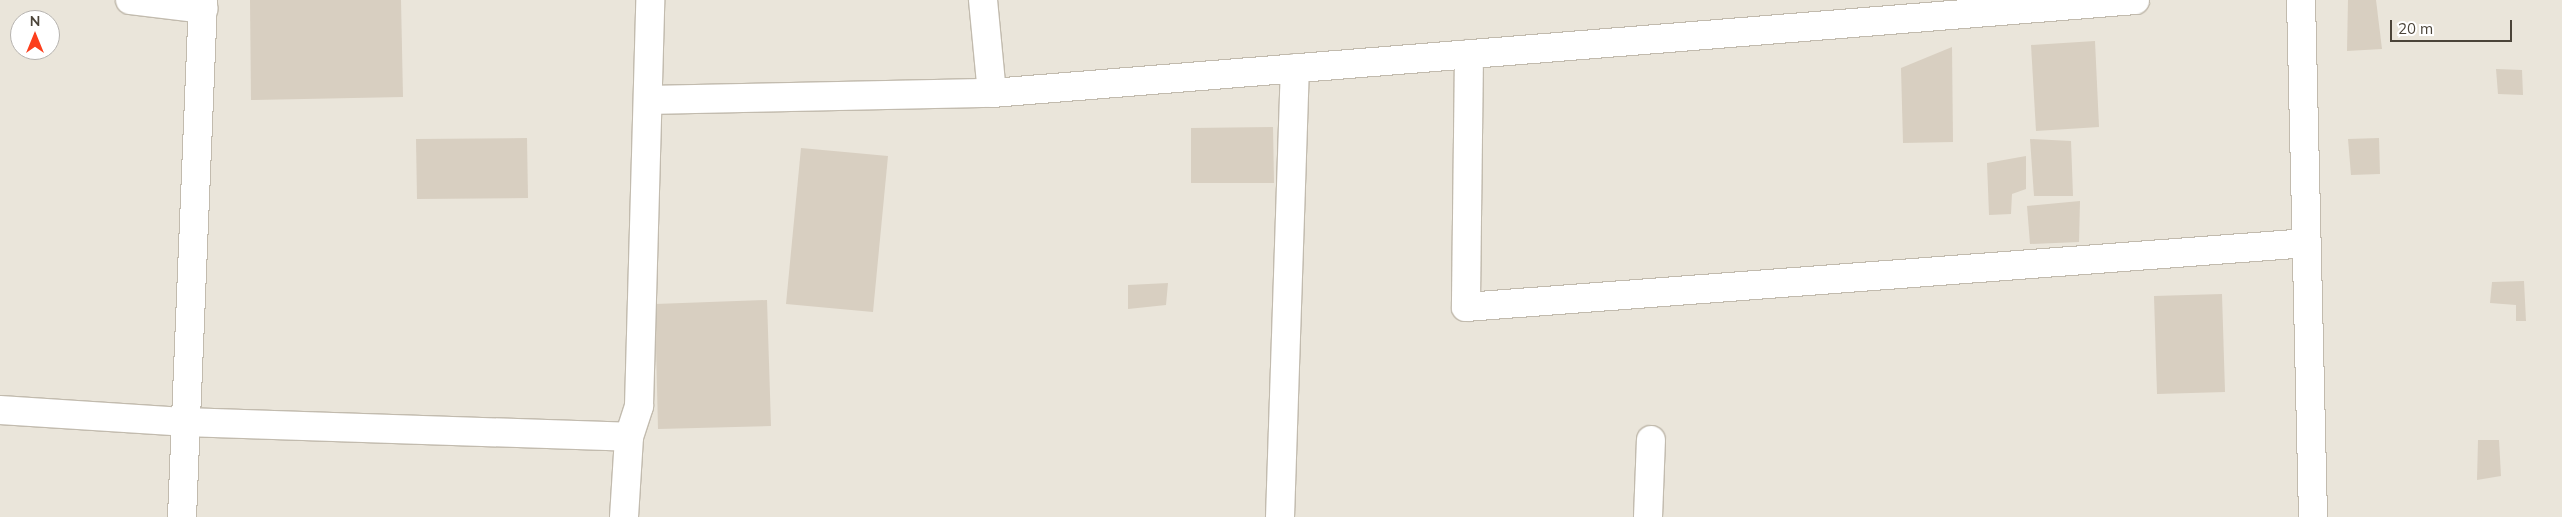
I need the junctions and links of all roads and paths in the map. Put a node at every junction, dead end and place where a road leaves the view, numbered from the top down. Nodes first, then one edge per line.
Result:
1 (130, 0) edge
2 (650, 0) edge
3 (983, 0) edge
4 (2135, 0) edge
5 (2301, 0) edge
6 (203, 4) edge
7 (1469, 54) junction
8 (1295, 68) junction
9 (992, 93) junction
10 (649, 100) junction
11 (2307, 243) junction
12 (0, 410) edge
13 (184, 422) junction
14 (628, 437) junction
15 (1651, 440) dead end
16 (182, 517) edge
17 (624, 517) edge
18 (1280, 517) edge
19 (1648, 517) edge
20 (2313, 517) edge

1 - 6 street
2 - 10 street
3 - 9 street
4 - 7 street
5 - 11 street
6 - 13 street
7 - 8 street
7 - 11 street
8 - 9 street
8 - 18 street
9 - 10 street
10 - 14 street
11 - 20 street
12 - 13 street
13 - 14 street
13 - 16 street
14 - 17 street
15 - 19 street

